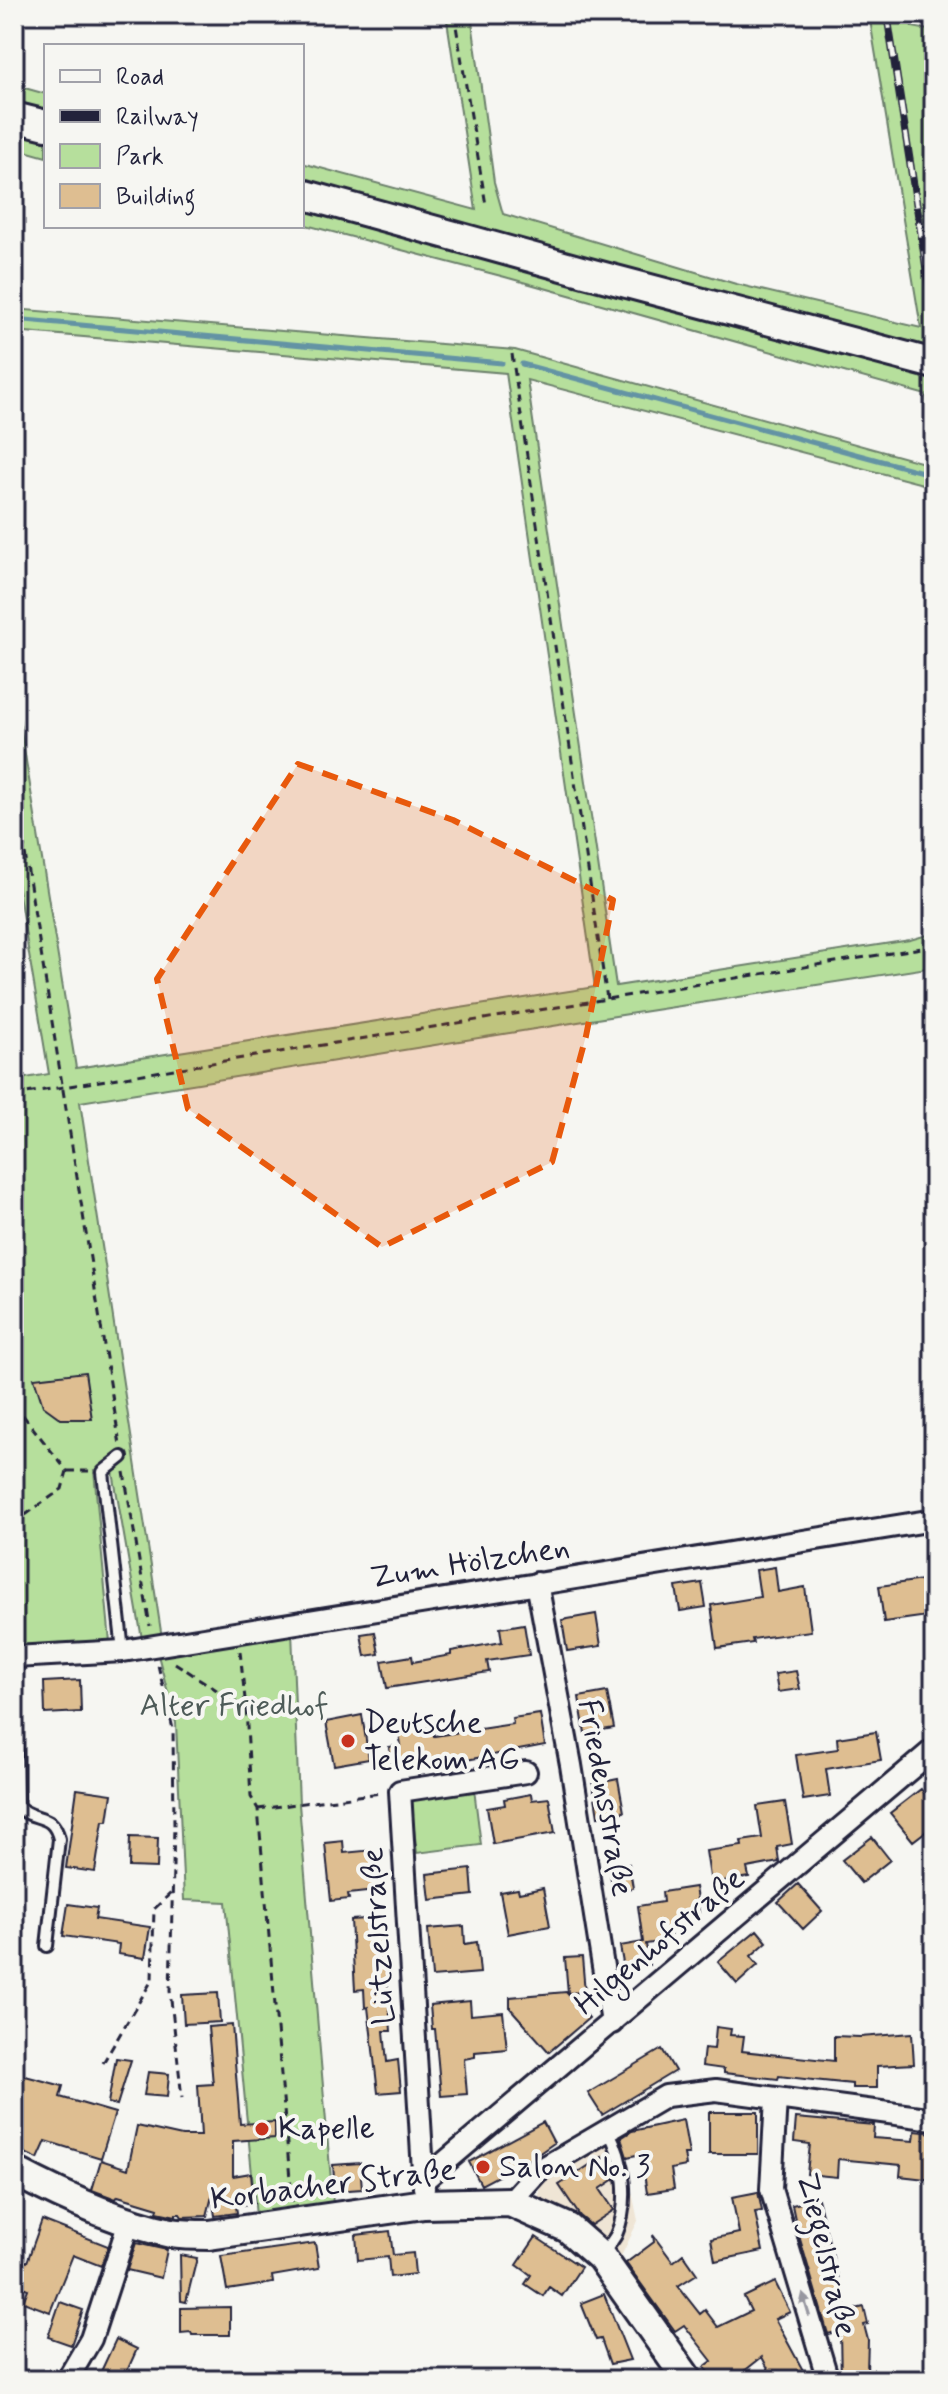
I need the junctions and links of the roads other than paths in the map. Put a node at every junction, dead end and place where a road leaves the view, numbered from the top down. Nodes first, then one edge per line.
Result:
1 (14, 117) edge
2 (44, 124) edge
3 (304, 195) edge
4 (934, 364) edge
5 (122, 1457) road end
6 (934, 1520) edge
7 (537, 1583) junction
8 (123, 1651) junction
9 (15, 1657) edge
10 (934, 1749) edge
11 (526, 1772) dead end
12 (47, 1946) dead end
13 (612, 2023) junction
14 (776, 2098) junction
15 (934, 2119) edge
16 (608, 2130) junction
17 (14, 2171) edge
18 (424, 2192) junction
19 (510, 2202) junction
20 (129, 2222) junction
21 (601, 2257) junction
22 (67, 2380) edge
23 (688, 2380) edge
24 (825, 2380) edge

1 - 2 street
3 - 4 street
5 - 8 lane
6 - 7 street, Zum Hölzchen
7 - 8 street, Zum Hölzchen
7 - 13 street, Friedensstraße
8 - 9 street, Zum Hölzchen
9 - 12 lane, Zum Hölzchen
10 - 13 street, Hilgenhofstraße
11 - 18 street, Lützelstraße
13 - 18 street, Hilgenhofstraße
14 - 15 street
14 - 16 street
24 -> 14 street, Ziegelstraße
16 - 19 street
16 - 21 lane
17 - 20 street, Korbacher Straße
18 - 19 street, Korbacher Straße
18 - 20 street, Korbacher Straße
19 - 21 street, Korbacher Straße
20 - 22 street
21 - 23 street, Korbacher Straße

